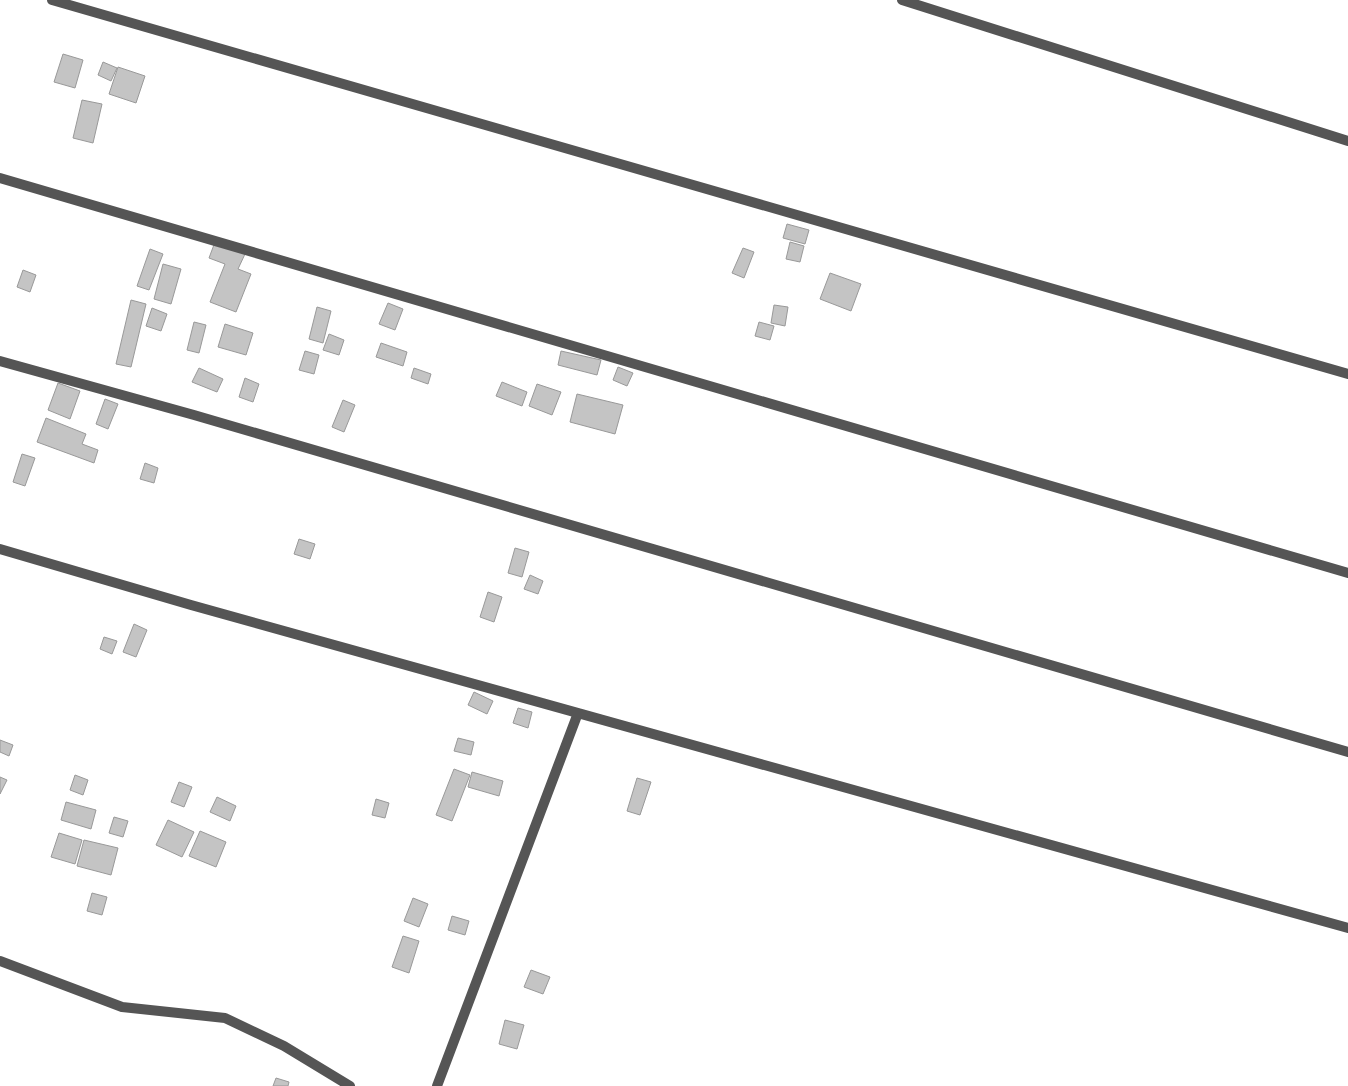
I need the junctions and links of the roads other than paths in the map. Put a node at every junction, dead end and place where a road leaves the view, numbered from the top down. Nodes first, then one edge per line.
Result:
1 (52, 0) edge
2 (902, 0) edge
3 (1348, 141) edge
4 (0, 178) edge
5 (0, 361) edge
6 (1348, 374) edge
7 (0, 549) edge
8 (1348, 572) edge
9 (578, 713) junction
10 (1348, 752) edge
11 (1348, 928) edge
12 (0, 962) edge
13 (350, 1086) edge
14 (437, 1086) edge

1 - 6 street
2 - 3 street
4 - 8 street
5 - 10 street
7 - 9 street
9 - 11 street
9 - 14 street
12 - 13 street

